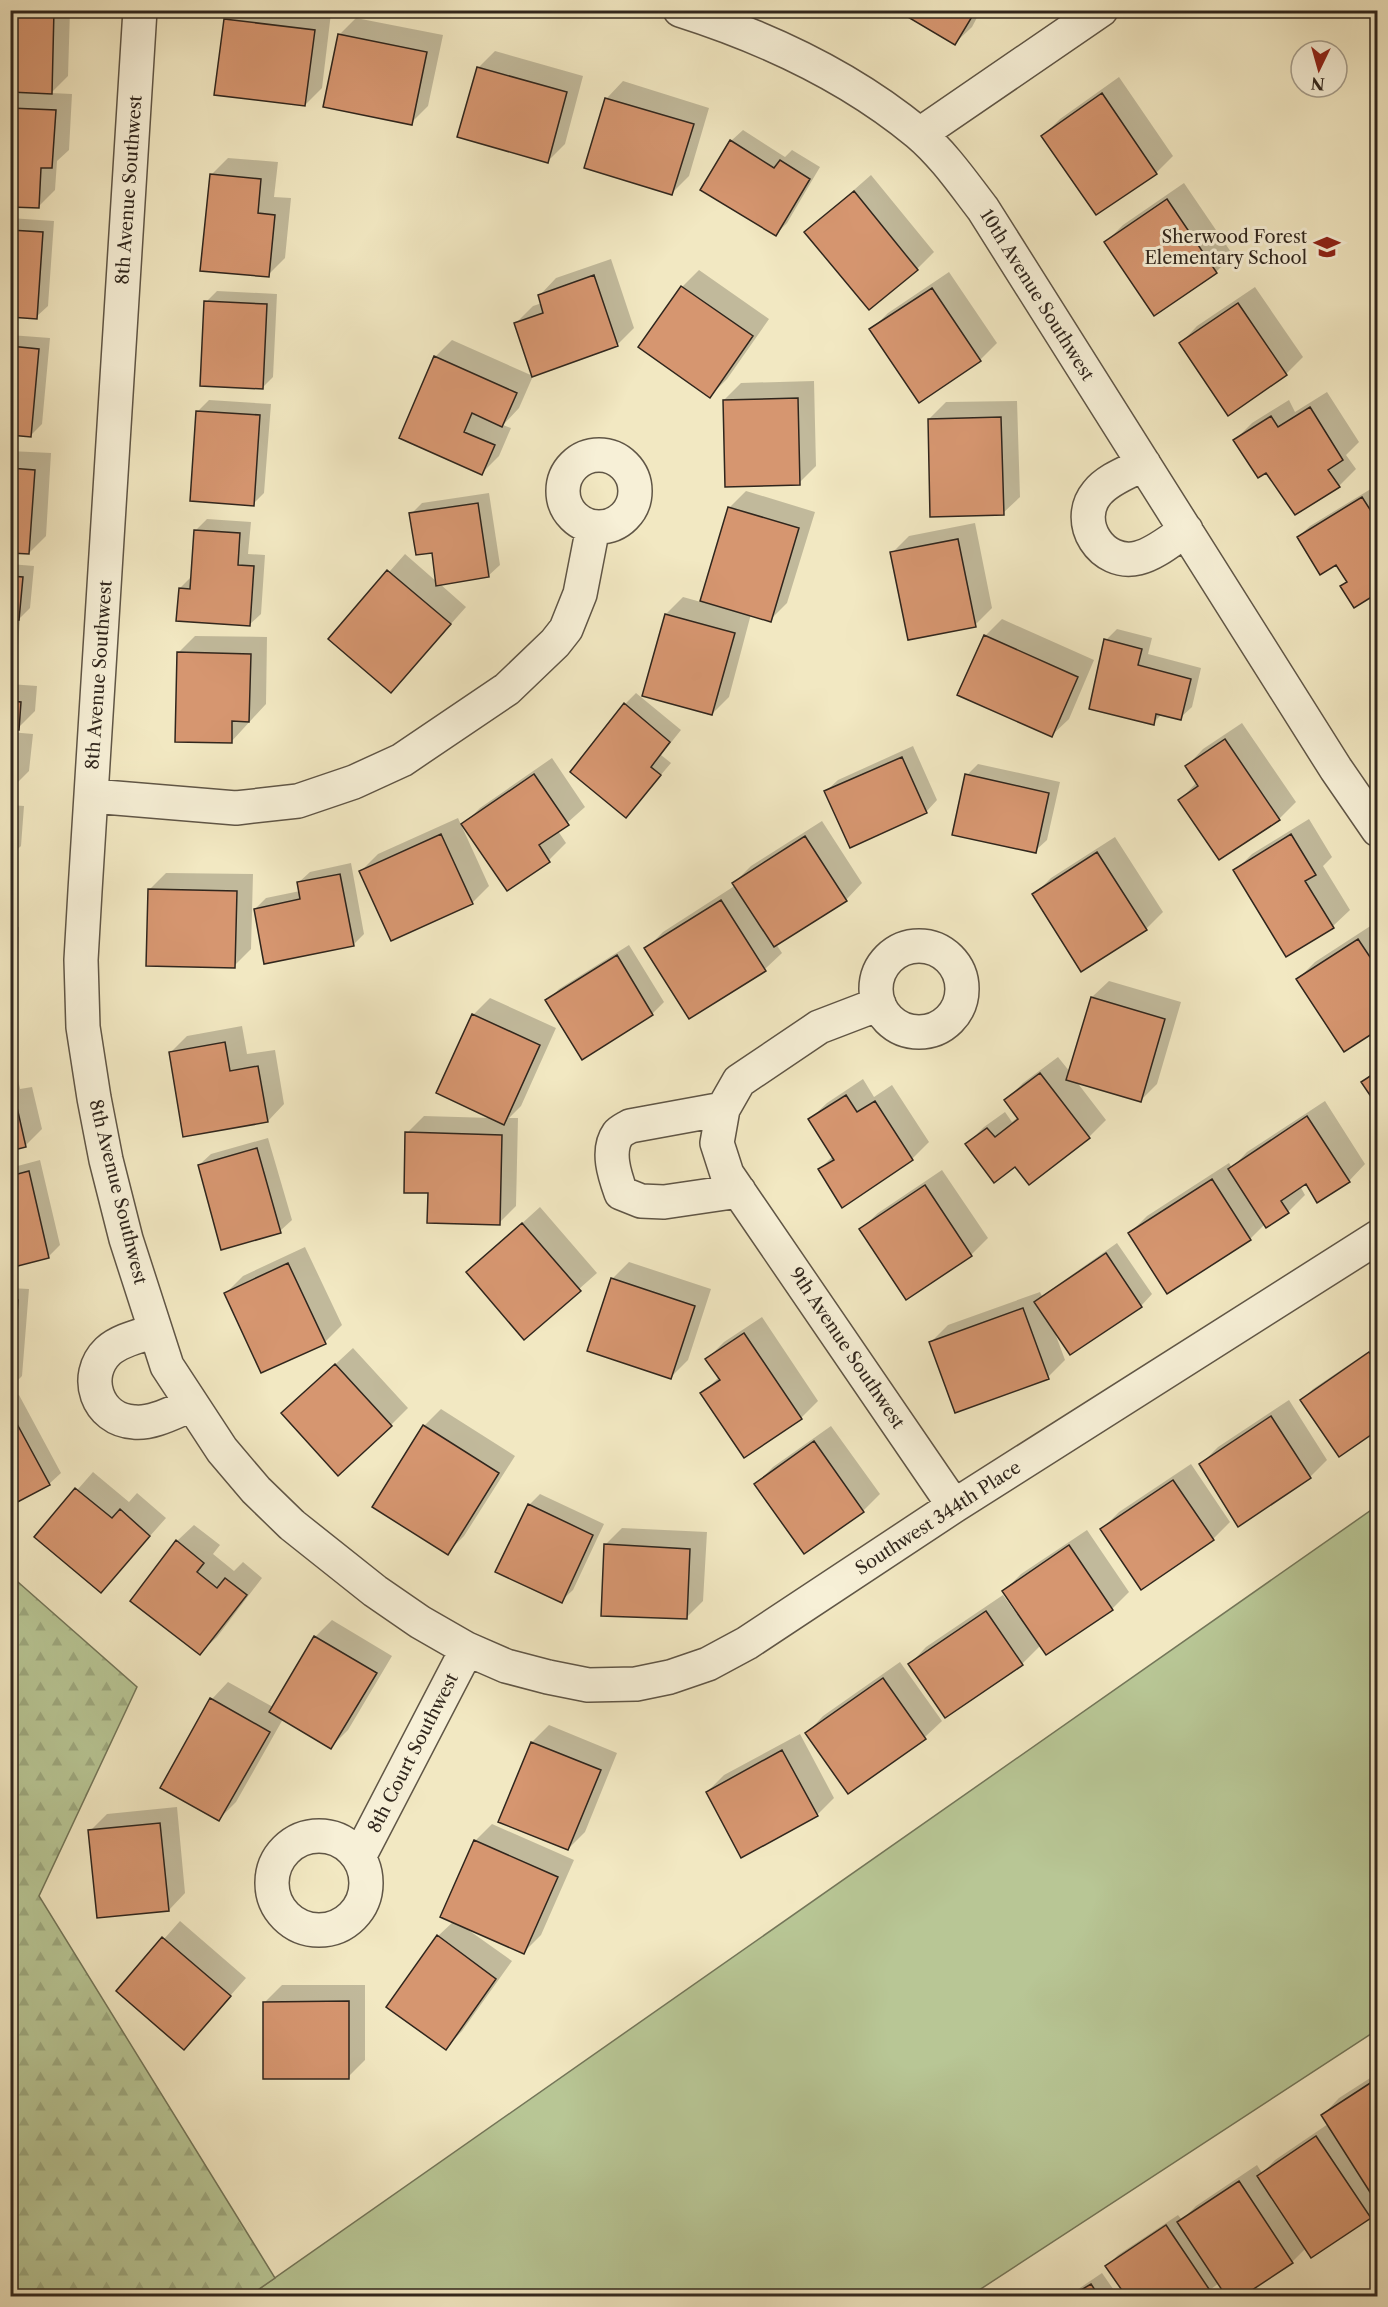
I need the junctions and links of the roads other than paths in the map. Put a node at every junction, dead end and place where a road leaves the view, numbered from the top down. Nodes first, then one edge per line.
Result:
1 (140, 10) edge
2 (680, 10) edge
3 (1101, 10) edge
4 (920, 134) junction
5 (1144, 464) junction
6 (593, 527) dead end
7 (1186, 530) junction
8 (92, 796) junction
9 (1377, 830) edge
10 (879, 1004) dead end
11 (723, 1109) junction
12 (739, 1191) junction
13 (1377, 1237) edge
14 (155, 1331) junction
15 (191, 1406) junction
16 (954, 1506) junction
17 (467, 1649) junction
18 (359, 1857) dead end

1 - 8 street, 8th Avenue Southwest
2 - 4 street, 10th Avenue Southwest
3 - 4 street
4 - 5 street, 10th Avenue Southwest
5 - 7 street, 10th Avenue Southwest
5 - 7 street
6 - 8 street
7 - 9 street, 10th Avenue Southwest
8 - 14 street, 8th Avenue Southwest
10 - 11 street, 9th Avenue Southwest
11 - 12 street, 9th Avenue Southwest
11 - 12 street
12 - 16 street, 9th Avenue Southwest
13 - 16 street, Southwest 344th Place
14 - 15 street, 8th Avenue Southwest
14 - 15 street
15 - 17 street, 8th Avenue Southwest
16 - 17 street, Southwest 344th Place
17 - 18 street, 8th Court Southwest

